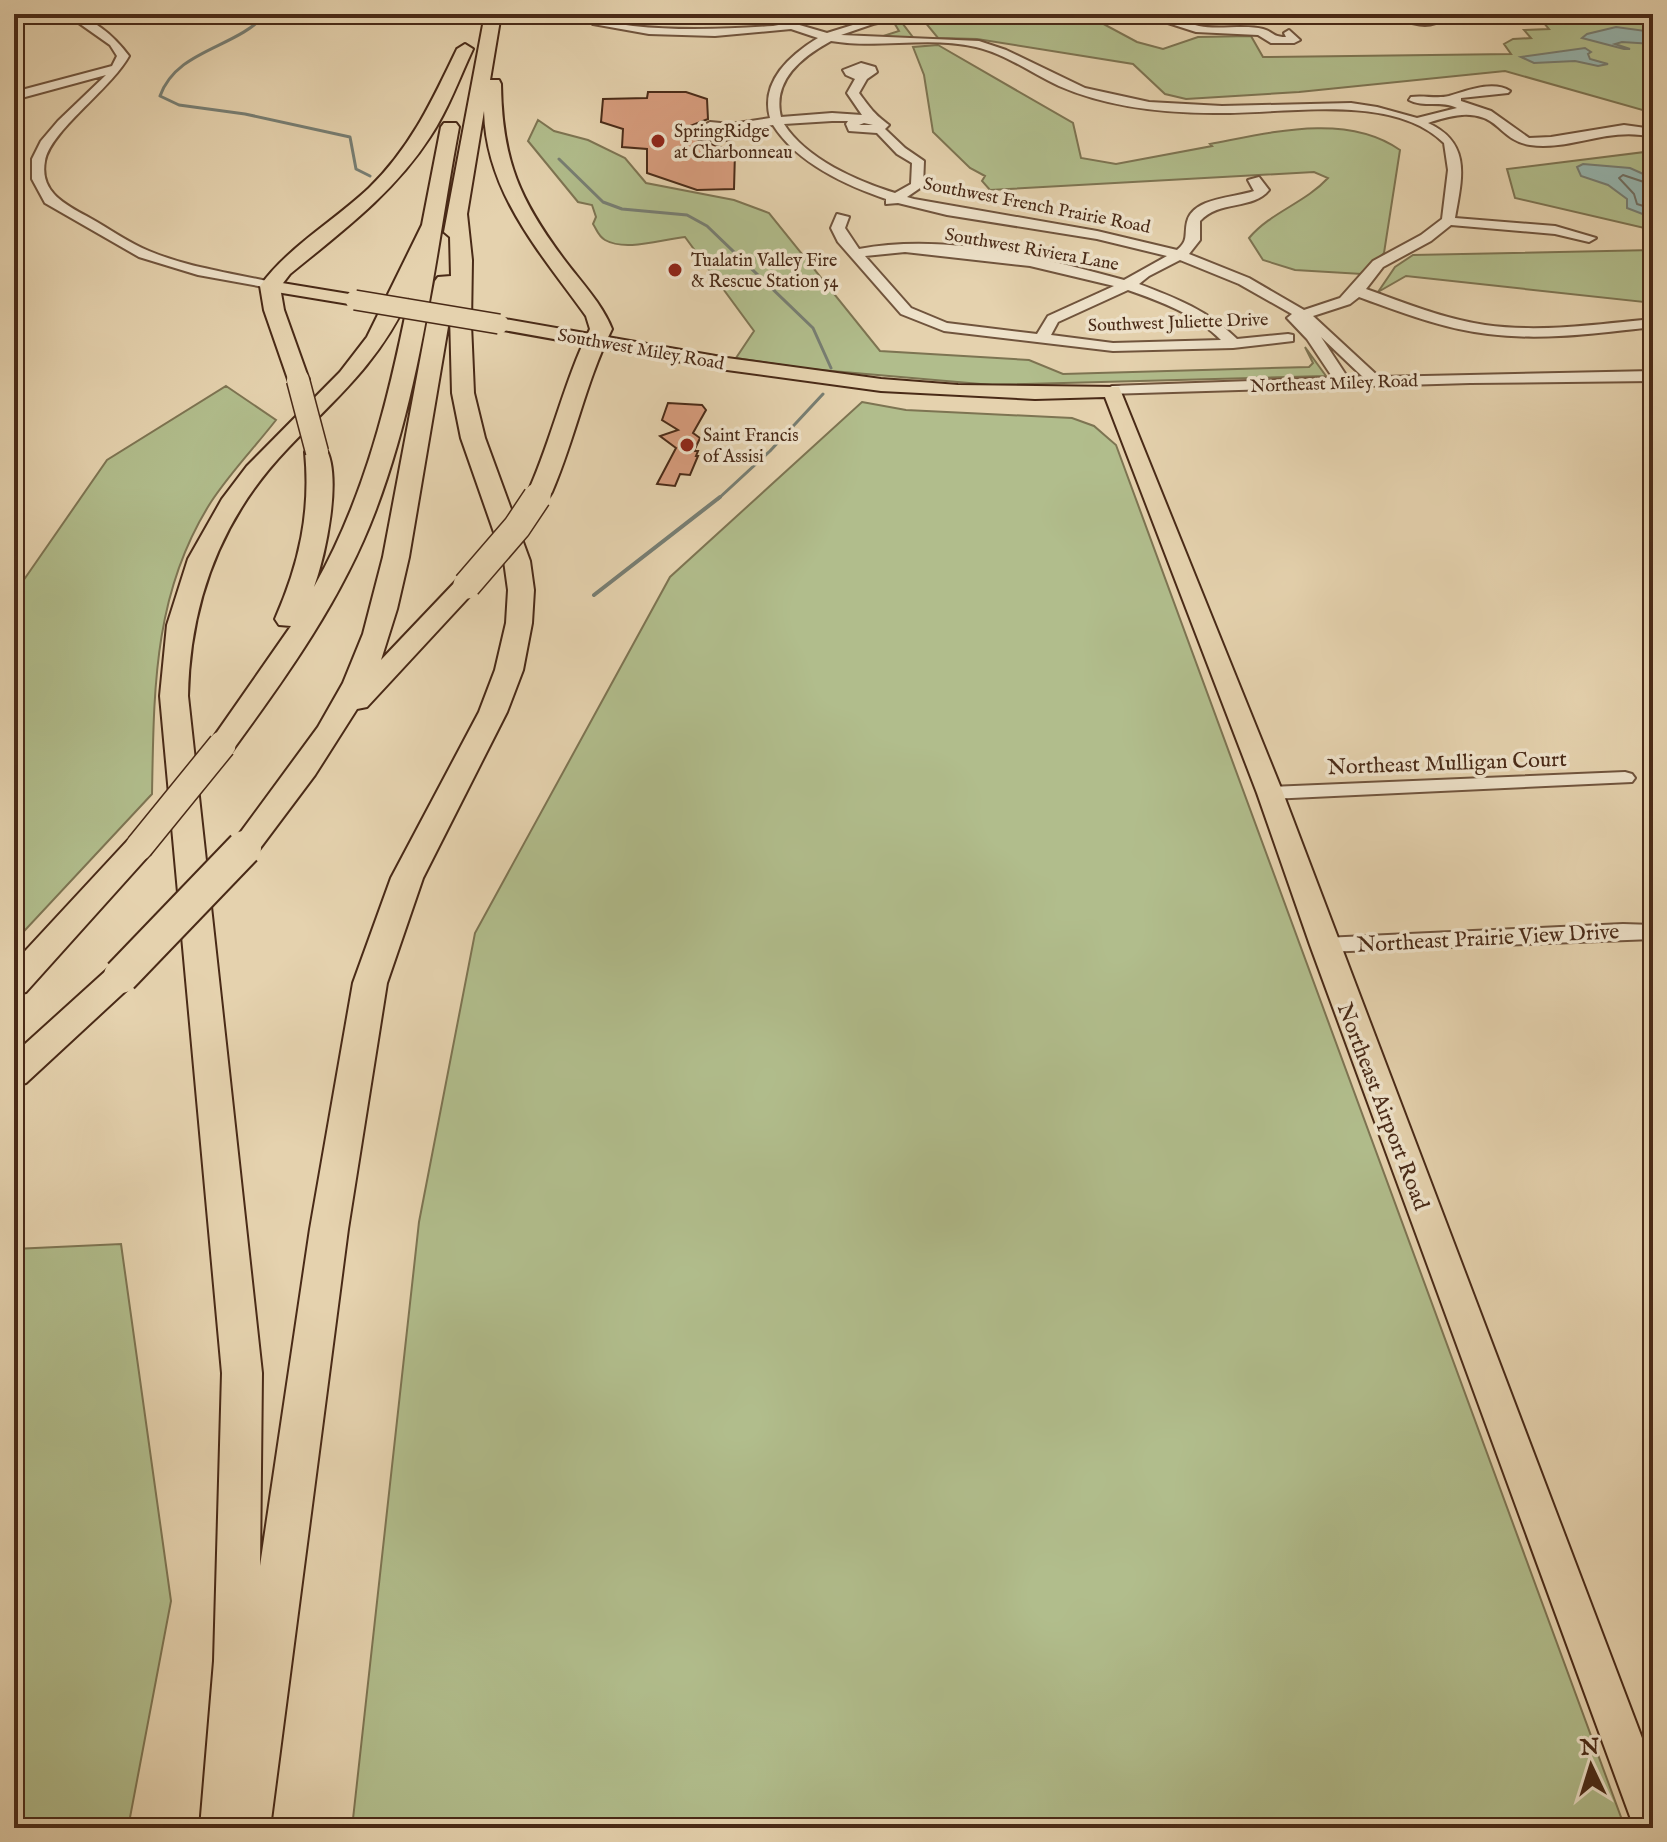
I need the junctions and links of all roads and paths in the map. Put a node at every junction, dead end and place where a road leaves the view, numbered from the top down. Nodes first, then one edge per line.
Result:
1 (71, 14) edge
2 (493, 14) edge
3 (583, 14) edge
4 (780, 14) edge
5 (866, 14) edge
6 (914, 14) edge
7 (1162, 14) edge
8 (1402, 14) edge
9 (1428, 14) edge
10 (791, 26) junction
11 (1289, 33) dead end
12 (824, 34) junction
13 (490, 37) junction
14 (866, 41) junction
15 (115, 69) junction
16 (1504, 91) dead end
17 (14, 96) edge
18 (1453, 99) junction
19 (1415, 100) dead end
20 (1470, 110) junction
21 (765, 115) junction
22 (1417, 122) junction
23 (870, 123) junction
24 (730, 128) dead end
25 (1653, 133) edge
26 (1254, 180) dead end
27 (21, 182) dead end
28 (37, 187) junction
29 (893, 200) junction
30 (842, 217) dead end
31 (444, 219) junction
32 (1448, 221) junction
33 (1589, 238) dead end
34 (856, 254) junction
35 (1176, 258) junction
36 (1128, 284) junction
37 (270, 286) junction
38 (1357, 291) junction
39 (1299, 316) junction
40 (1653, 323) edge
41 (1288, 338) dead end
42 (1043, 340) junction
43 (597, 341) junction
44 (1233, 344) junction
45 (1653, 376) edge
46 (1376, 382) junction
47 (1344, 383) junction
48 (1112, 391) junction
49 (1015, 393) junction
50 (1129, 431) junction
51 (243, 717) junction
52 (326, 736) junction
53 (1625, 778) dead end
54 (1270, 793) junction
55 (1653, 932) edge
56 (1324, 945) junction
57 (14, 984) edge
58 (14, 1074) edge
59 (1653, 1822) edge
60 (224, 1828) edge
61 (246, 1828) edge

1 - 15 street
2 - 13 highway
3 - 10 street
4 - 10 street
5 - 12 street
6 - 12 street
7 - 11 street
8 - 9 street
10 - 12 street
12 - 14 street
12 - 21 street
12 - 21 street
13 - 31 highway
13 - 43 highway
14 - 22 street
14 - 23 street
15 - 17 street
15 - 28 street
16 - 18 street
18 - 19 street
18 - 20 street
20 - 22 street
20 - 25 street
21 - 23 street
21 - 24 street
21 - 29 street, Southwest French Prairie Road
22 - 32 street
23 - 29 street
26 - 35 street
27 - 28 street
28 - 37 street
29 - 35 street, Southwest French Prairie Road
30 - 34 street, Southwest Juliette Drive
31 - 37 highway
31 - 51 highway
31 - 52 highway
31 - 60 highway
31 - 61 highway
32 - 33 street
32 - 38 street
34 - 36 street, Southwest Riviera Lane
34 - 42 street, Southwest Juliette Drive
35 - 36 street
35 - 39 street, Southwest French Prairie Road
36 - 42 street
36 - 44 street, Southwest Riviera Lane
37 - 43 main road, Southwest Miley Road, bridge
37 - 51 highway, bridge
38 - 39 street
38 - 40 street
39 - 46 street, Southwest French Prairie Road
39 - 47 street, Southwest French Prairie Road
41 - 44 street, Southwest Juliette Drive
42 - 44 street, Southwest Juliette Drive
43 - 49 main road, Southwest Miley Road
43 - 52 highway, bridge
45 - 46 street, Northeast Miley Road
46 - 47 street, Northeast Miley Road
47 - 48 street, Northeast Miley Road
48 - 49 main road, Northeast Miley Road
48 - 50 main road, Northeast Airport Road
49 - 50 main road
50 - 54 main road, Northeast Airport Road
51 - 57 highway, bridge
52 - 58 highway, bridge
53 - 54 street, Northeast Mulligan Court
54 - 56 main road, Northeast Airport Road
55 - 56 street, Northeast Prairie View Drive
56 - 59 main road, Northeast Airport Road

